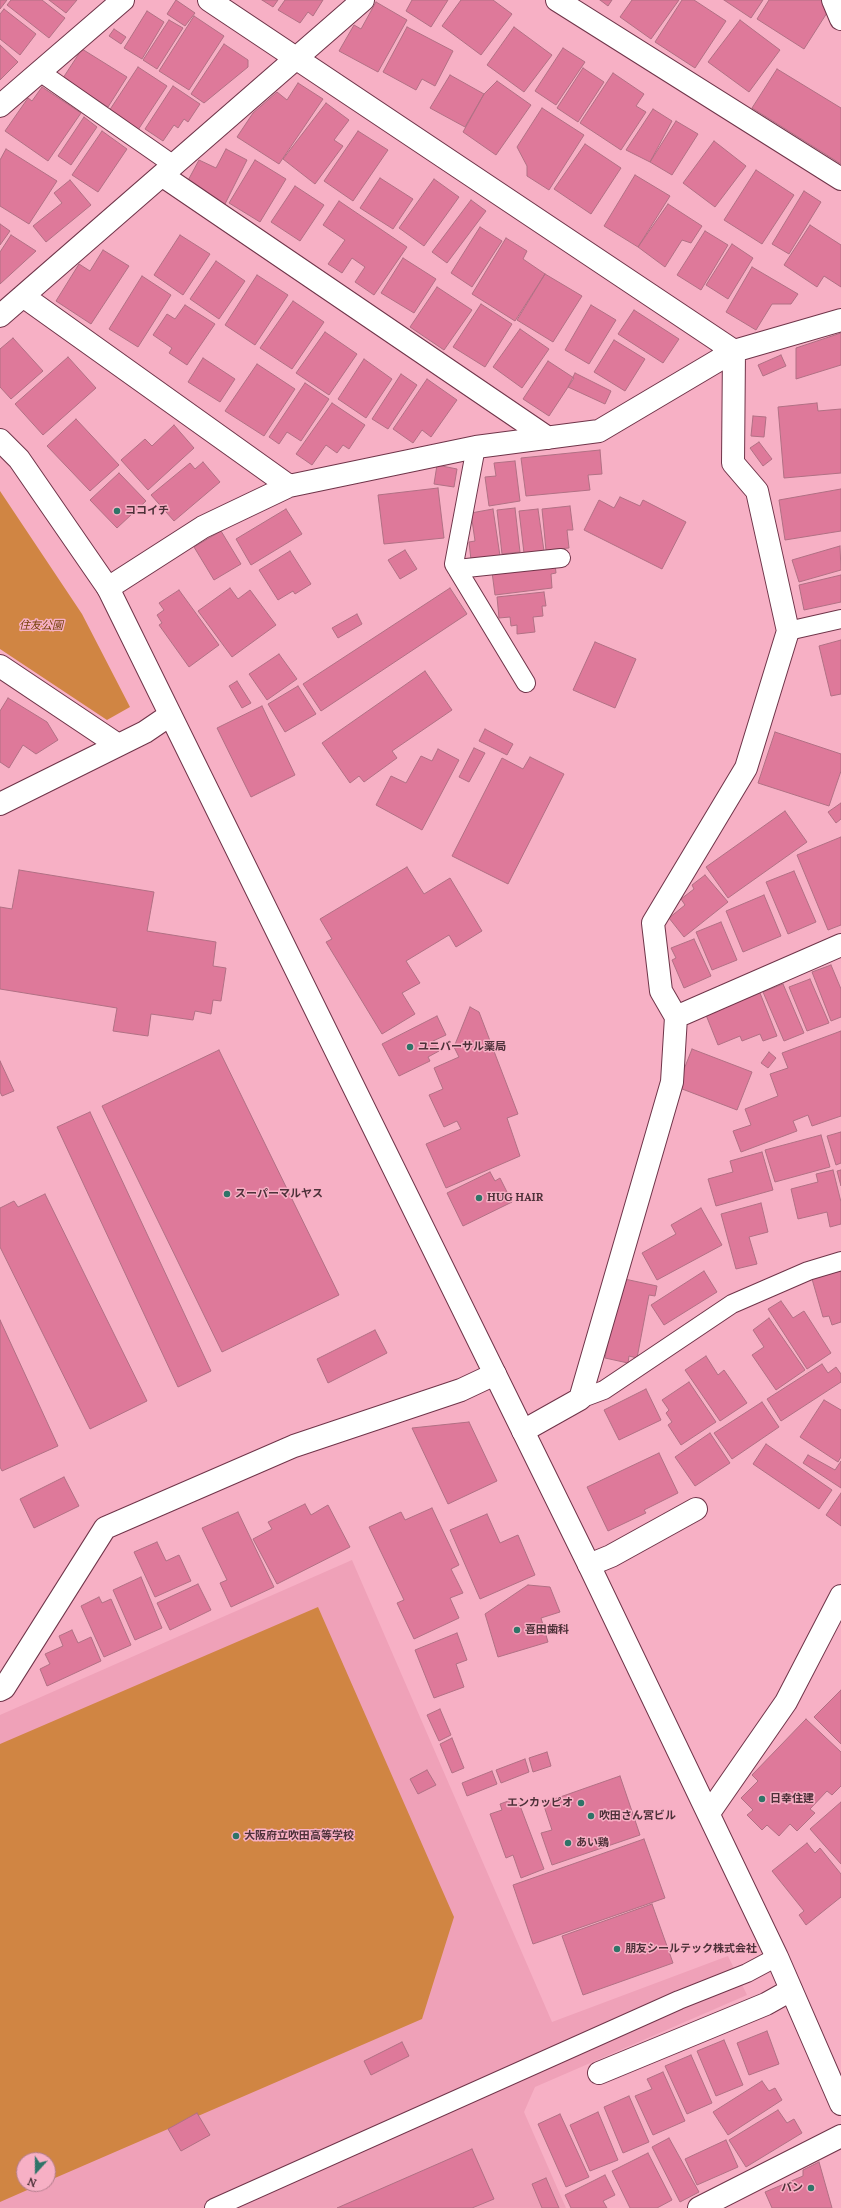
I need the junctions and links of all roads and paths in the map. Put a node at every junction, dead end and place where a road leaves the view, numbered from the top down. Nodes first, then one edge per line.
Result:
1 (123, 0) edge
2 (209, 0) edge
3 (364, 0) edge
4 (557, 0) edge
5 (833, 0) edge
6 (841, 19) edge
7 (295, 58) junction
8 (40, 72) junction
9 (0, 106) edge
10 (168, 171) junction
11 (841, 179) edge
12 (23, 296) junction
13 (0, 316) edge
14 (841, 320) edge
15 (734, 351) junction
16 (548, 438) junction
17 (0, 440) edge
18 (476, 447) junction
19 (289, 486) junction
20 (561, 558) dead end
21 (457, 569) junction
22 (108, 588) junction
23 (841, 619) edge
24 (788, 631) junction
25 (0, 666) edge
26 (526, 683) dead end
27 (170, 715) junction
28 (118, 745) junction
29 (0, 804) edge
30 (841, 944) edge
31 (676, 1017) junction
32 (841, 1261) edge
33 (495, 1374) junction
34 (580, 1399) junction
35 (523, 1431) junction
36 (696, 1509) dead end
37 (589, 1565) junction
38 (841, 1596) edge
39 (0, 1690) edge
40 (709, 1813) junction
41 (777, 1957) junction
42 (791, 1990) junction
43 (599, 2073) dead end
44 (841, 2104) edge
45 (841, 2136) edge
46 (214, 2208) edge
47 (699, 2208) edge

1 - 8 street
2 - 7 street
3 - 7 street
4 - 11 street
5 - 6 street
7 - 10 street
7 - 15 street
8 - 9 street
8 - 10 lane
10 - 12 street
10 - 16 street
12 - 13 street
12 - 19 street
14 - 15 street
15 - 16 street
15 - 24 street
16 - 18 street
17 - 22 street
18 - 19 street
18 - 21 lane
19 - 22 street
20 - 21 lane
21 - 26 lane
22 - 27 street
23 - 24 lane
24 - 31 street
25 - 28 street
27 - 28 street
27 - 33 street
28 - 29 street
30 - 31 street
31 - 34 street
32 - 34 lane
33 - 35 street
33 - 39 street
34 - 35 street
35 - 37 street
36 - 37 street
37 - 40 street
38 - 40 street
40 - 41 street
41 - 42 street
41 - 46 lane
42 - 43 street
42 - 44 street
45 - 47 street

